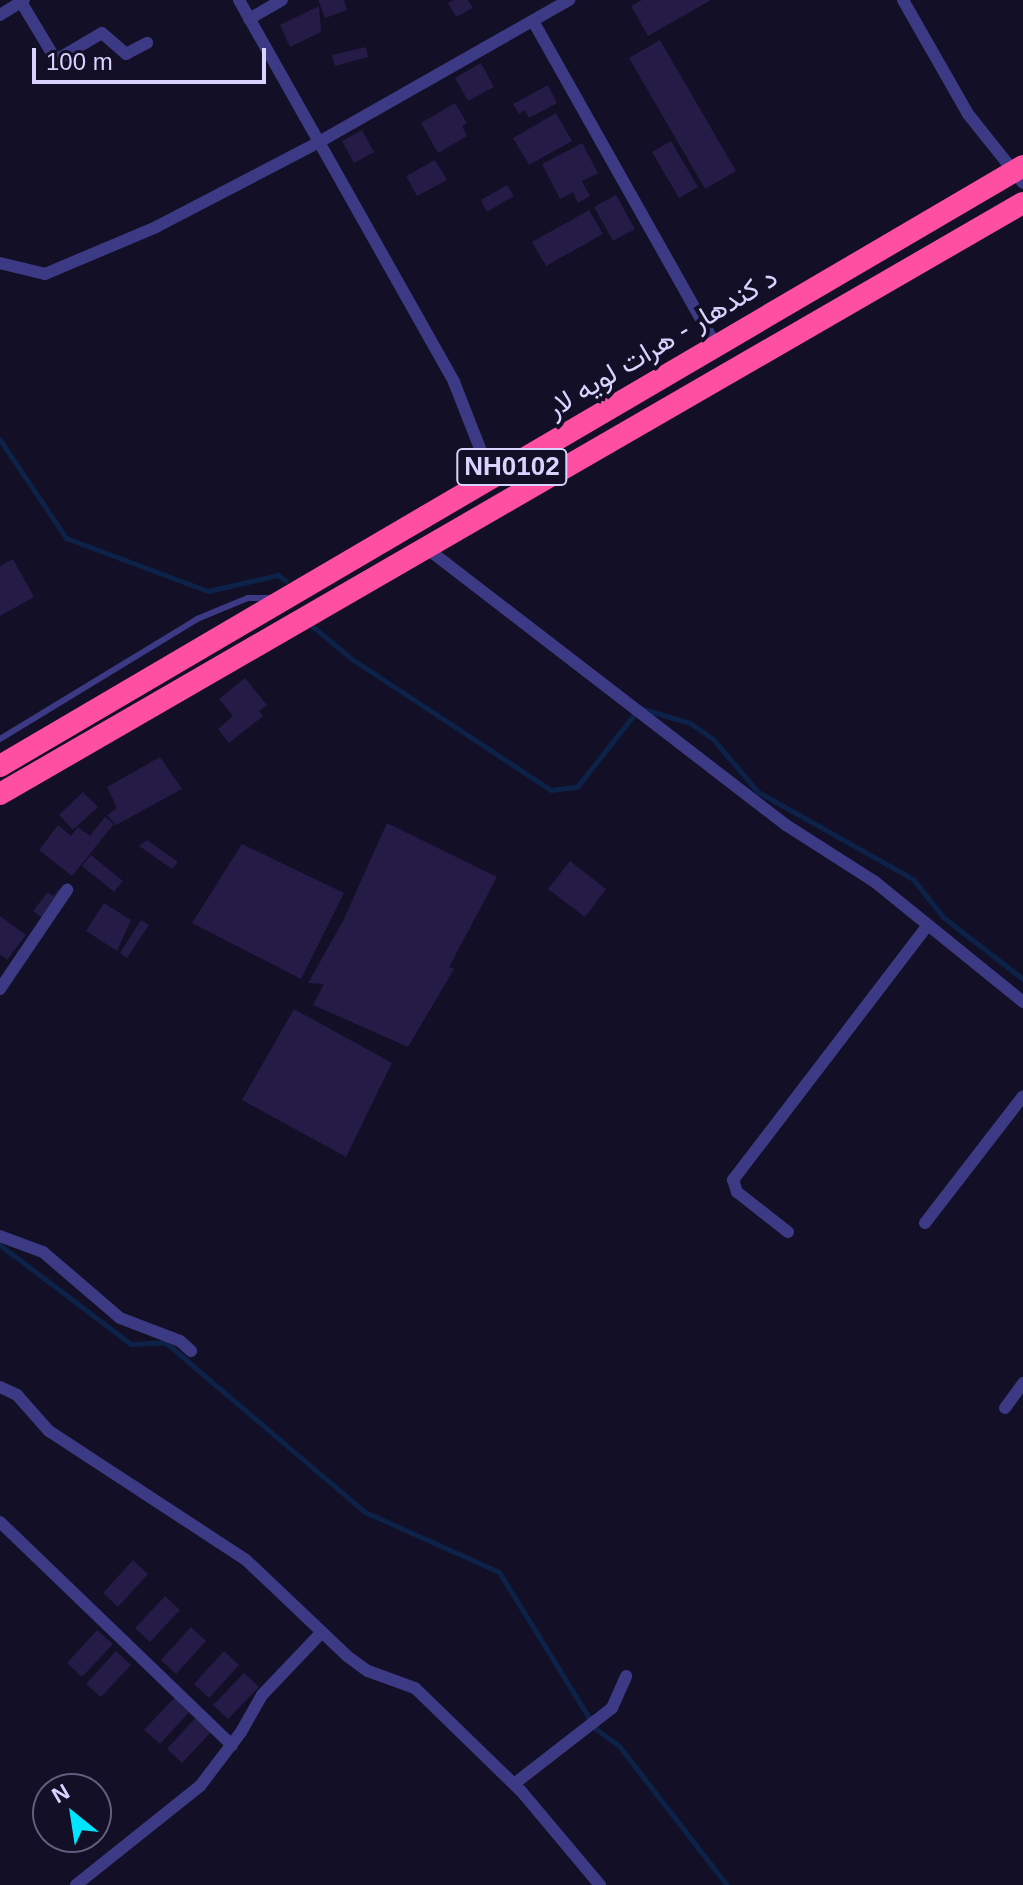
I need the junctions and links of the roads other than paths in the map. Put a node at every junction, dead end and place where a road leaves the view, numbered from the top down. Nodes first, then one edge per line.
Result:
1 (239, 0) edge
2 (282, 0) edge
3 (569, 0) edge
4 (903, 0) edge
5 (22, 1) edge
6 (0, 15) edge
7 (249, 19) junction
8 (533, 21) junction
9 (147, 43) dead end
10 (319, 142) junction
11 (1020, 173) edge
12 (1023, 203) edge
13 (0, 263) edge
14 (796, 299) junction
15 (813, 322) junction
16 (716, 346) junction
17 (492, 479) junction
18 (414, 526) junction
19 (425, 547) junction
20 (289, 599) junction
21 (0, 739) edge
22 (0, 766) edge
23 (0, 794) edge
24 (67, 890) dead end
25 (926, 928) junction
26 (0, 989) edge
27 (1023, 1002) edge
28 (1023, 1096) edge
29 (925, 1223) dead end
30 (788, 1232) dead end
31 (0, 1236) edge
32 (191, 1351) dead end
33 (1023, 1383) edge
34 (0, 1387) edge
35 (1005, 1408) dead end
36 (0, 1522) edge
37 (317, 1638) junction
38 (626, 1676) dead end
39 (232, 1745) junction
40 (514, 1784) junction
41 (76, 1885) edge
42 (600, 1885) edge

1 - 7 street
2 - 7 street
3 - 8 street
4 - 11 street
5 - 6 street
5 - 9 street
7 - 10 street
8 - 10 street
8 - 16 street
10 - 13 street
10 - 17 street
11 - 14 highway, د کندهار - هرات لويه لار / NH0102
12 - 15 highway, د کندهار - هرات لويه لار / NH0102
14 - 15 highway
14 - 16 highway, د کندهار - هرات لويه لار / NH0102
15 - 19 highway, د کندهار - هرات لويه لار / NH0102
16 - 17 highway, د کندهار - هرات لويه لار / NH0102
17 - 18 highway, د کندهار - هرات لويه لار / NH0102
18 - 19 highway
18 - 20 highway, د کندهار - هرات لويه لار / NH0102
19 - 23 highway, د کندهار - هرات لويه لار / NH0102
19 - 25 street
20 - 21 lane
20 - 22 highway, د کندهار - هرات لويه لار / NH0102
24 - 26 street
25 - 27 street
25 - 30 street
28 - 29 street
31 - 32 street
33 - 35 street
34 - 37 street
36 - 39 street
37 - 39 street
37 - 40 street
38 - 40 street
39 - 41 street
40 - 42 street

